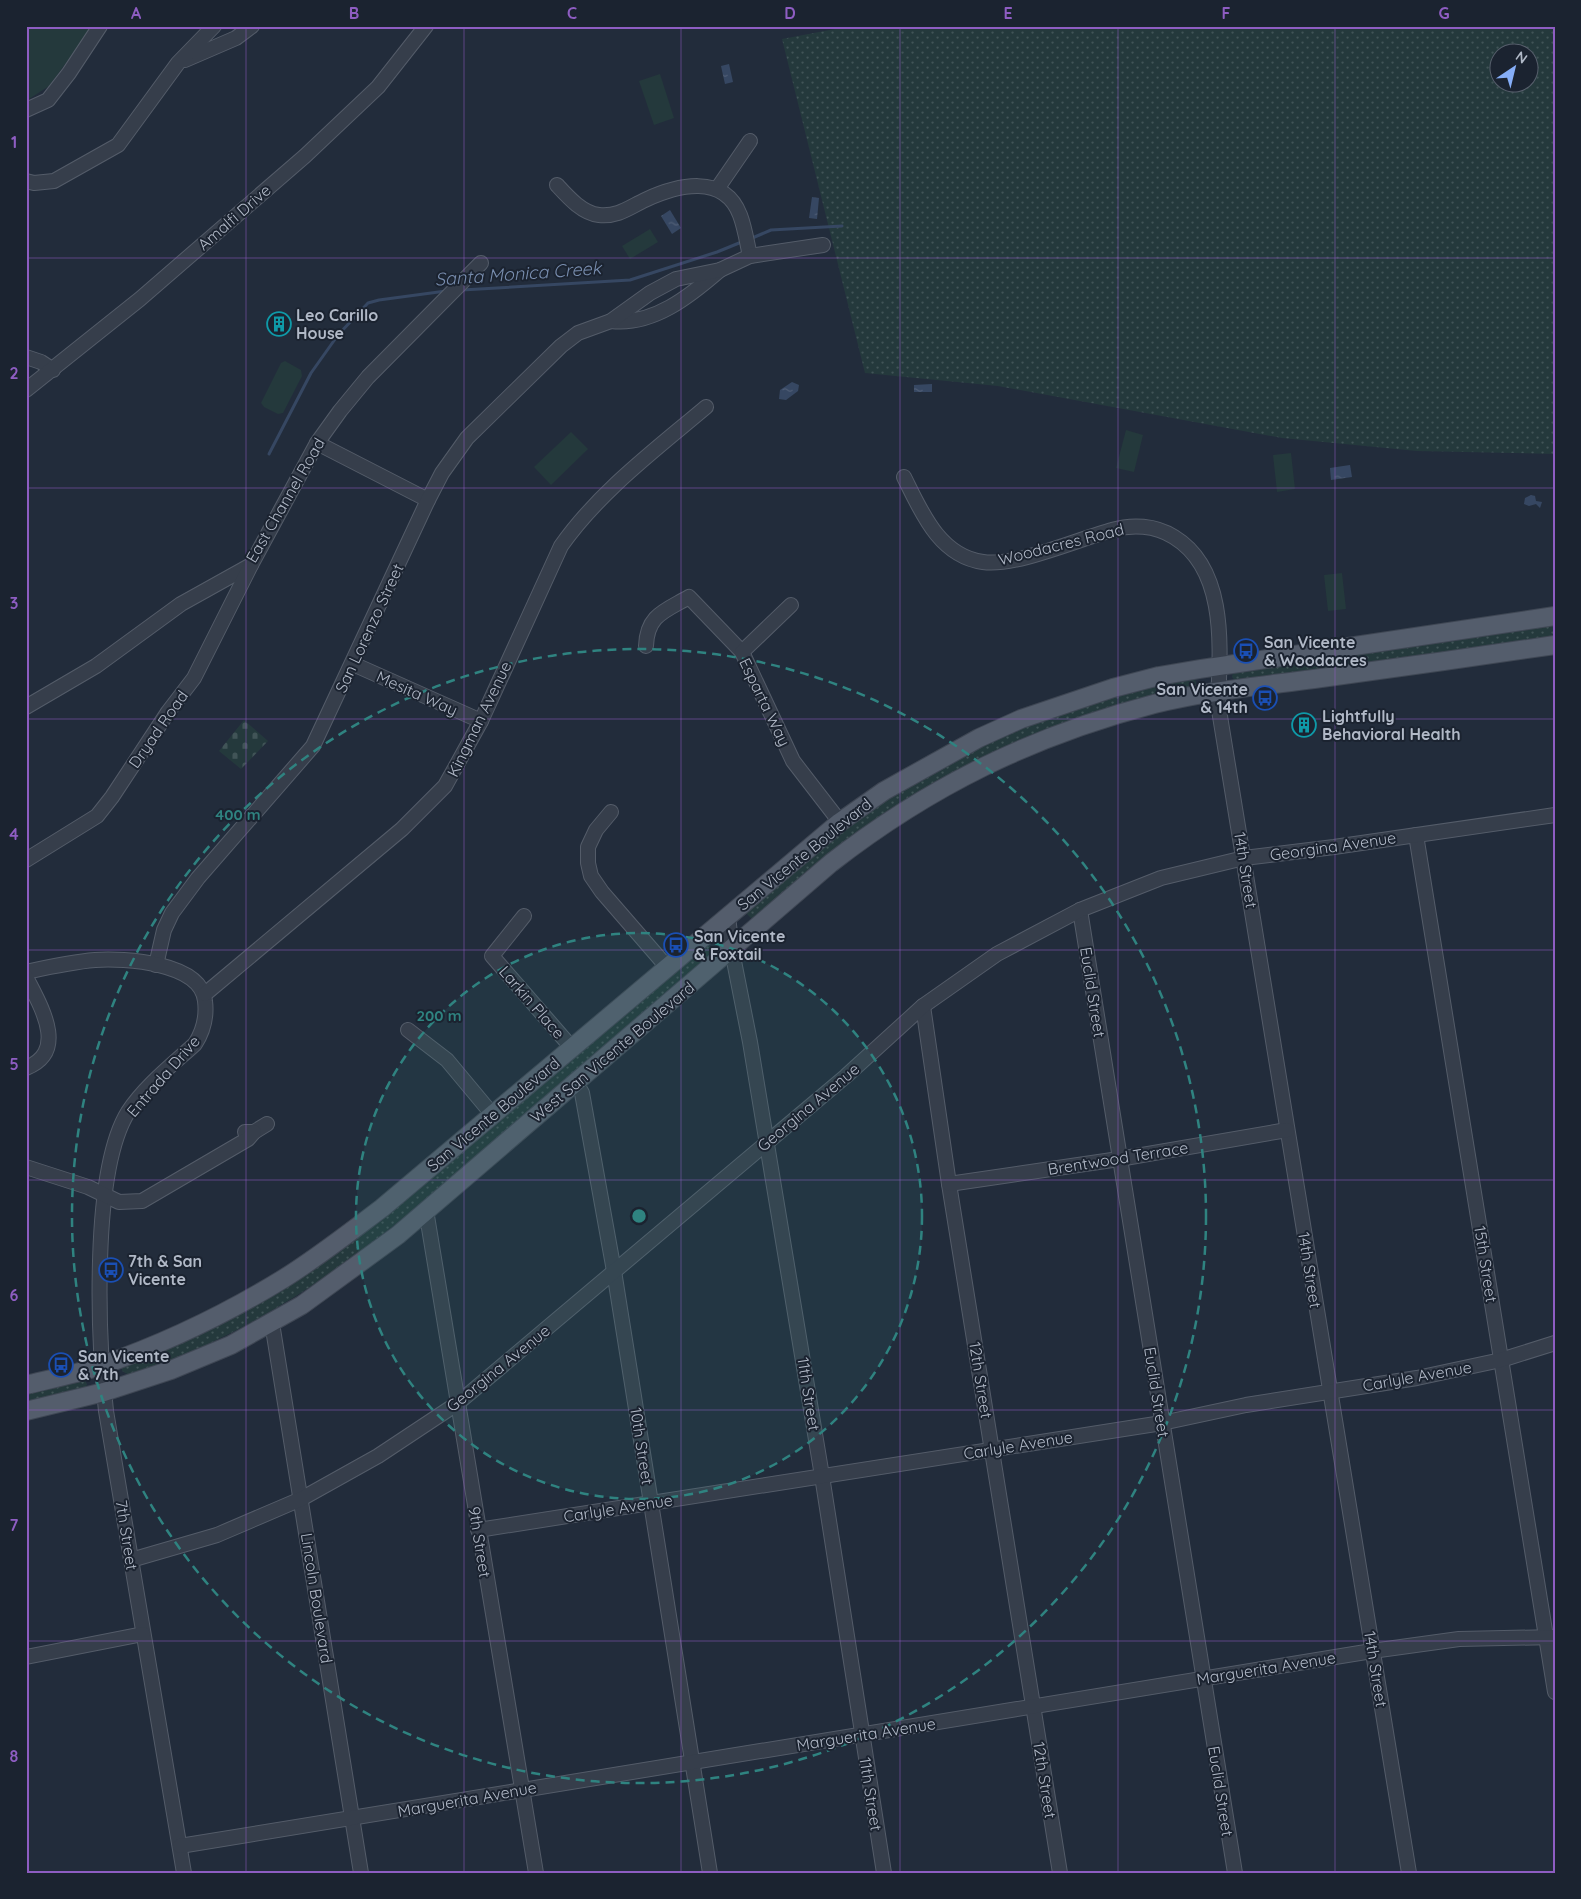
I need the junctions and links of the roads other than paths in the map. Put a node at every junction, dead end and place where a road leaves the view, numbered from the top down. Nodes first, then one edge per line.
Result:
1 (100, 26) edge
2 (214, 26) edge
3 (252, 26) edge
4 (426, 26) edge
5 (178, 63) junction
6 (26, 110) edge
7 (750, 141) dead end
8 (26, 181) edge
9 (557, 185) dead end
10 (718, 189) junction
11 (823, 246) dead end
12 (750, 256) junction
13 (481, 263) dead end
14 (720, 270) junction
15 (611, 321) junction
16 (26, 356) edge
17 (53, 370) junction
18 (26, 390) edge
19 (706, 407) dead end
20 (318, 443) junction
21 (904, 477) dead end
22 (428, 500) junction
23 (251, 565) junction
24 (791, 605) dead end
25 (1555, 616) edge
26 (1555, 645) edge
27 (646, 646) dead end
28 (742, 652) junction
29 (352, 664) junction
30 (1220, 666) junction
31 (1219, 692) junction
32 (26, 707) edge
33 (481, 721) junction
34 (611, 812) dead end
35 (1555, 815) edge
36 (840, 822) junction
37 (1416, 835) junction
38 (1244, 858) junction
39 (26, 860) edge
40 (1080, 910) junction
41 (524, 916) dead end
42 (728, 916) junction
43 (732, 951) junction
44 (156, 965) junction
45 (667, 967) junction
46 (26, 972) edge
47 (26, 977) edge
48 (205, 994) junction
49 (923, 1006) junction
50 (408, 1030) dead end
51 (572, 1048) junction
52 (26, 1068) edge
53 (575, 1081) junction
54 (492, 1114) junction
55 (267, 1124) dead end
56 (1287, 1130) junction
57 (767, 1141) junction
58 (1119, 1159) junction
59 (26, 1167) edge
60 (948, 1184) junction
61 (105, 1196) junction
62 (426, 1210) junction
63 (614, 1272) junction
64 (272, 1323) junction
65 (1555, 1343) edge
66 (1501, 1360) junction
67 (101, 1366) junction
68 (26, 1385) edge
69 (104, 1392) junction
70 (1330, 1392) junction
71 (458, 1403) junction
72 (26, 1411) edge
73 (1162, 1423) junction
74 (992, 1449) junction
75 (822, 1476) junction
76 (301, 1499) junction
77 (651, 1503) junction
78 (478, 1530) junction
79 (131, 1560) junction
80 (143, 1634) junction
81 (1550, 1637) edge
82 (1372, 1650) junction
83 (26, 1657) edge
84 (1203, 1679) junction
85 (1555, 1692) edge
86 (1033, 1706) junction
87 (862, 1735) junction
88 (692, 1762) junction
89 (522, 1789) junction
90 (352, 1818) junction
91 (180, 1846) junction
92 (184, 1873) edge
93 (361, 1873) edge
94 (536, 1873) edge
95 (710, 1873) edge
96 (884, 1873) edge
97 (1060, 1873) edge
98 (1234, 1873) edge
99 (1409, 1873) edge

1 - 6 street
2 - 5 street
3 - 5 street
4 - 17 street, Amalfi Drive
5 - 8 street
7 - 10 street
9 - 10 street
10 - 12 street
11 - 12 street, San Lorenzo Street
12 - 14 street, San Lorenzo Street
13 - 20 street, East Channel Road
14 - 15 street, San Lorenzo Street
14 - 15 street, San Lorenzo Street
15 - 22 street, San Lorenzo Street
16 - 17 street
17 - 18 street, Amalfi Drive
19 - 33 street, Kingman Avenue
20 - 22 street
20 - 23 street, East Channel Road
21 - 30 street, Woodacres Road
22 - 29 street, San Lorenzo Street
23 - 32 street, East Channel Road
23 - 39 street, Dryad Road
24 - 28 street
25 - 30 main road, San Vicente Boulevard
26 - 31 main road, West San Vicente Boulevard
27 - 28 street, Esparta Way
28 - 36 street, Esparta Way
29 - 33 street, Mesita Way
29 - 44 street, San Lorenzo Street
30 - 31 street, 14th Street
30 - 36 main road, San Vicente Boulevard
31 - 38 street, 14th Street
31 - 43 main road, West San Vicente Boulevard
33 - 48 street, Kingman Avenue
34 - 45 street
35 - 37 street, Georgina Avenue
36 - 42 main road, San Vicente Boulevard
37 - 38 street, Georgina Avenue
37 - 66 street, 15th Street
38 - 40 street, Georgina Avenue
38 - 56 street, 14th Street
40 - 49 street, Georgina Avenue
40 - 58 street, Euclid Street
41 - 51 street, Larkin Place
42 - 43 street, 11th Street
42 - 45 main road, San Vicente Boulevard
43 - 53 main road, West San Vicente Boulevard
43 - 57 street, 11th Street
44 - 46 street
44 - 48 street
45 - 51 main road, San Vicente Boulevard
47 - 52 street
48 - 61 street, Entrada Drive
49 - 57 street, Georgina Avenue
49 - 60 street, 12th Street
50 - 54 street
51 - 54 main road, San Vicente Boulevard
53 - 62 main road, West San Vicente Boulevard
53 - 63 street, 10th Street
54 - 67 main road, San Vicente Boulevard
55 - 61 street
56 - 58 street, Brentwood Terrace
56 - 70 street, 14th Street
57 - 63 street, Georgina Avenue
57 - 75 street, 11th Street
58 - 60 street, Brentwood Terrace
58 - 73 street, Euclid Street
59 - 61 street
60 - 74 street, 12th Street
61 - 67 street, 7th Street
62 - 64 main road, West San Vicente Boulevard
62 - 71 street, 9th Street
63 - 71 street, Georgina Avenue
63 - 77 street, 10th Street
64 - 69 main road, West San Vicente Boulevard
64 - 76 street, Lincoln Boulevard
65 - 66 street, Carlyle Avenue
66 - 70 street, Carlyle Avenue
66 - 81 street, 15th Street
67 - 68 main road, San Vicente Boulevard
67 - 69 street, 7th Street
69 - 72 main road, West San Vicente Boulevard
69 - 79 street, 7th Street
70 - 73 street, Carlyle Avenue
70 - 82 street, 14th Street
71 - 76 street, Georgina Avenue
71 - 78 street, 9th Street
73 - 74 street, Carlyle Avenue
73 - 84 street, Euclid Street
74 - 75 street, Carlyle Avenue
74 - 86 street, 12th Street
75 - 77 street, Carlyle Avenue
75 - 87 street, 11th Street
76 - 79 street, Georgina Avenue
76 - 90 street, Lincoln Boulevard
77 - 78 street, Carlyle Avenue
77 - 88 street, 10th Street
78 - 89 street, 9th Street
79 - 80 street, 7th Street
80 - 83 street
80 - 91 street, 7th Street
81 - 82 street, Marguerita Avenue
81 - 85 street, 15th Street
82 - 84 street, Marguerita Avenue
82 - 99 street, 14th Street
84 - 86 street, Marguerita Avenue
84 - 98 street, Euclid Street
86 - 87 street, Marguerita Avenue
86 - 97 street, 12th Street
87 - 88 street, Marguerita Avenue
87 - 96 street, 11th Street
88 - 89 street, Marguerita Avenue
88 - 95 street, 10th Street
89 - 90 street, Marguerita Avenue
89 - 94 street, 9th Street
90 - 91 street, Marguerita Avenue
90 - 93 street, Lincoln Boulevard
91 - 92 street, 7th Street

